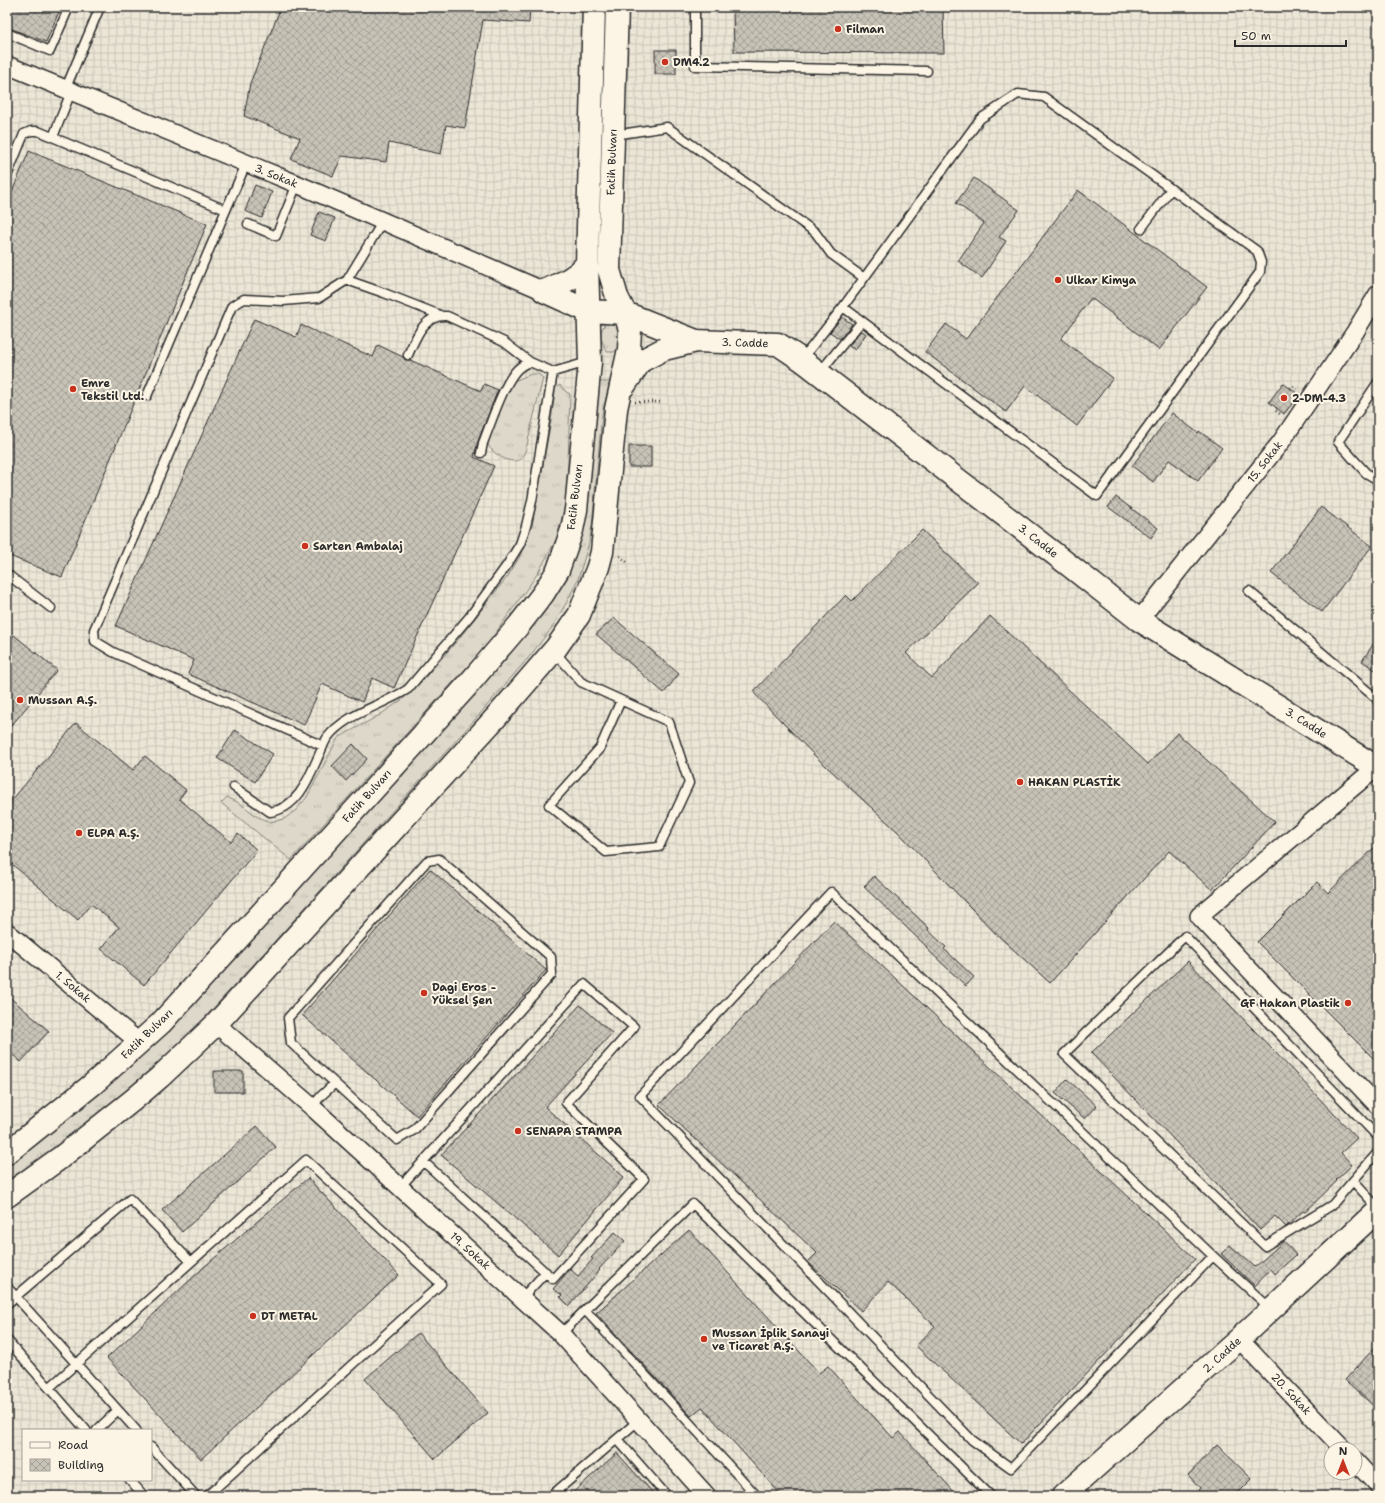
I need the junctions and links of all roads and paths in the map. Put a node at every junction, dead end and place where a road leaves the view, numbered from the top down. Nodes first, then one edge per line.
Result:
1 (69, 7) edge
2 (100, 7) edge
3 (594, 7) edge
4 (617, 7) edge
5 (695, 7) edge
6 (7, 33) edge
7 (7, 66) edge
8 (927, 71) dead end
9 (68, 91) junction
10 (613, 135) junction
11 (53, 137) junction
12 (246, 164) junction
13 (7, 176) edge
14 (297, 184) junction
15 (1171, 189) junction
16 (226, 210) junction
17 (384, 221) junction
18 (248, 224) dead end
19 (1141, 229) dead end
20 (587, 264) junction
21 (864, 278) junction
22 (347, 280) junction
23 (544, 291) junction
24 (1378, 294) edge
25 (843, 307) junction
26 (588, 311) junction
27 (625, 313) junction
28 (440, 315) junction
29 (862, 321) junction
30 (696, 341) junction
31 (408, 355) dead end
32 (802, 360) junction
33 (530, 362) junction
34 (590, 362) junction
35 (625, 363) junction
36 (553, 372) junction
37 (819, 373) junction
38 (1378, 382) edge
39 (147, 396) dead end
40 (626, 396) junction
41 (662, 402) dead end
42 (1277, 408) dead end
43 (1282, 416) dead end
44 (481, 453) dead end
45 (1378, 480) edge
46 (7, 574) edge
47 (1249, 591) dead end
48 (51, 608) dead end
49 (1139, 620) junction
50 (554, 650) junction
51 (621, 700) junction
52 (1378, 702) edge
53 (323, 746) junction
54 (1377, 767) edge
55 (234, 787) dead end
56 (7, 932) edge
57 (216, 1024) junction
58 (140, 1043) junction
59 (335, 1083) junction
60 (1378, 1106) edge
61 (312, 1107) junction
62 (1378, 1137) edge
63 (1378, 1152) edge
64 (7, 1153) edge
65 (424, 1162) junction
66 (1353, 1182) junction
67 (400, 1187) junction
68 (7, 1196) edge
69 (1378, 1209) edge
70 (1213, 1256) junction
71 (191, 1262) junction
72 (546, 1272) junction
73 (7, 1287) edge
74 (16, 1297) junction
75 (522, 1298) junction
76 (7, 1304) edge
77 (1271, 1309) junction
78 (585, 1310) junction
79 (561, 1334) junction
80 (1239, 1339) junction
81 (7, 1340) edge
82 (76, 1364) junction
83 (49, 1388) junction
84 (118, 1410) junction
85 (639, 1420) junction
86 (85, 1429) edge
87 (98, 1429) edge
88 (135, 1429) edge
89 (617, 1439) junction
90 (1335, 1441) edge
91 (152, 1448) edge
92 (1363, 1470) edge
93 (131, 1481) edge
94 (1378, 1486) edge
95 (144, 1496) edge
96 (196, 1496) edge
97 (207, 1496) edge
98 (551, 1496) edge
99 (667, 1496) edge
100 (707, 1496) edge
101 (757, 1496) edge
102 (991, 1496) edge
103 (1063, 1496) edge

1 - 6 lane
2 - 9 lane
3 - 20 main road, Fatih Bulvarı
4 - 10 main road, Fatih Bulvarı
5 - 8 lane
7 - 9 street, 3. Sokak
9 - 11 lane
9 - 12 street, 3. Sokak
10 - 21 lane
10 - 27 main road, Fatih Bulvarı
11 - 13 lane
11 - 16 lane
12 - 14 street, 3. Sokak
12 - 16 lane
14 - 17 street, 3. Sokak
14 - 18 lane
15 - 19 lane
15 - 21 lane
15 - 29 lane
16 - 39 lane
17 - 22 lane
17 - 23 street, 3. Sokak
20 - 23 main road
20 - 26 main road, Fatih Bulvarı
21 - 25 lane
22 - 28 lane
22 - 53 lane
23 - 26 main road
24 - 49 street, 15. Sokak
25 - 29 lane
25 - 32 lane
26 - 27 main road
26 - 34 main road, Fatih Bulvarı
27 - 30 main road
27 - 35 main road, Fatih Bulvarı
28 - 31 lane
28 - 33 lane
29 - 37 lane
30 - 32 main road, 3. Cadde
30 - 40 main road
32 - 37 main road, 3. Cadde
33 - 36 lane
33 - 44 lane
34 - 35 main road
34 - 36 lane
34 - 58 main road, Fatih Bulvarı
35 - 40 main road, Fatih Bulvarı
36 - 53 lane
37 - 49 main road, 3. Cadde
38 - 45 lane
40 - 41 path
40 - 50 main road, Fatih Bulvarı
42 - 43 path
46 - 48 lane
47 - 52 lane
49 - 54 main road, 3. Cadde
50 - 51 lane
50 - 57 main road, Fatih Bulvarı
51 - 51 lane
53 - 55 lane
54 - 60 street
56 - 58 street, 1. Sokak
57 - 61 street, 19. Sokak
57 - 68 main road, Fatih Bulvarı
58 - 64 main road, Fatih Bulvarı
59 - 59 lane
59 - 61 lane
61 - 67 street, 19. Sokak
62 - 66 lane
63 - 66 lane
65 - 67 lane
65 - 72 lane
65 - 72 lane
66 - 69 lane
67 - 75 street, 19. Sokak
69 - 77 main road, 2. Cadde
70 - 70 lane
70 - 77 lane
71 - 74 lane
71 - 82 lane
71 - 97 lane
72 - 75 lane
73 - 74 lane
74 - 76 lane
74 - 82 lane
75 - 79 street, 19. Sokak
77 - 80 main road, 2. Cadde
78 - 79 lane
78 - 101 lane
78 - 102 lane
79 - 85 street, 19. Sokak
80 - 90 street, 20. Sokak
80 - 103 main road, 2. Cadde
81 - 83 lane
82 - 83 lane
82 - 84 lane
83 - 86 lane
84 - 87 lane
84 - 88 lane
85 - 89 lane
85 - 100 street, 19. Sokak
89 - 98 lane
89 - 99 lane
91 - 96 lane
92 - 94 street
93 - 95 lane

